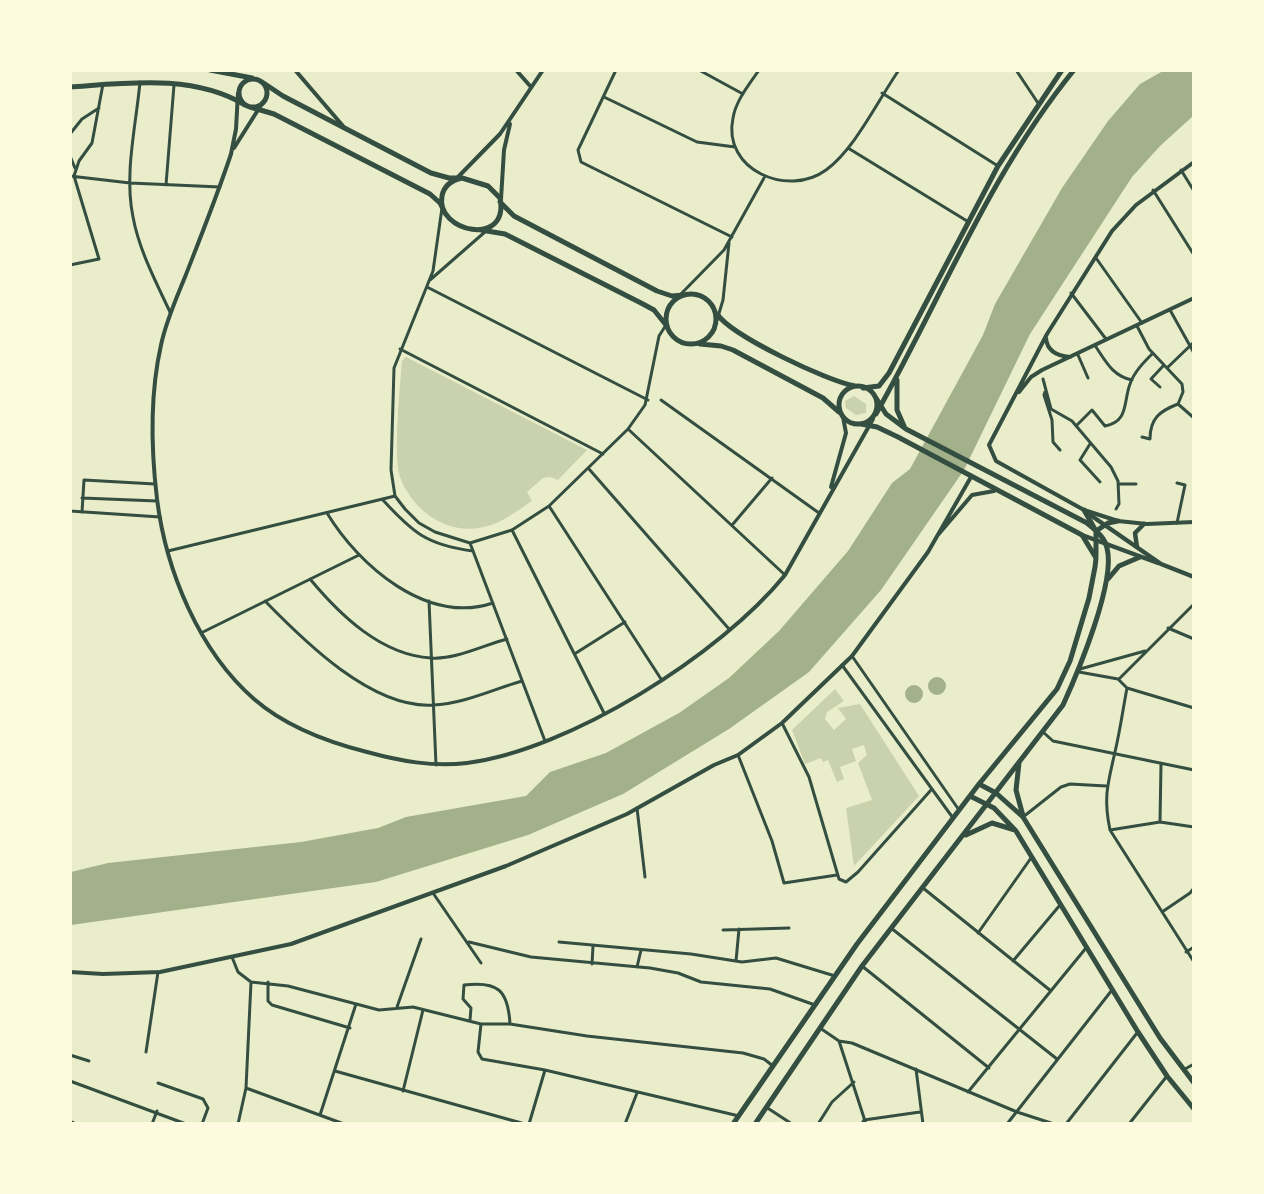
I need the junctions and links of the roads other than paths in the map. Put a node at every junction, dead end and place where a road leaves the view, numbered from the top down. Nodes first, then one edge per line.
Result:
1 (210, 70) edge
2 (295, 70) edge
3 (516, 70) edge
4 (543, 70) edge
5 (616, 70) edge
6 (699, 70) edge
7 (759, 70) edge
8 (899, 70) edge
9 (1016, 70) edge
10 (1062, 70) edge
11 (1074, 70) edge
12 (253, 78) junction
13 (140, 81) junction
14 (262, 82) junction
15 (174, 83) junction
16 (103, 84) junction
17 (70, 87) edge
18 (531, 87) junction
19 (238, 93) junction
20 (882, 93) junction
21 (743, 94) junction
22 (604, 97) junction
23 (238, 101) junction
24 (263, 102) junction
25 (1038, 103) junction
26 (247, 106) junction
27 (99, 108) junction
28 (258, 108) junction
29 (512, 117) junction
30 (346, 129) junction
31 (70, 134) edge
32 (735, 147) junction
33 (848, 147) junction
34 (1006, 153) junction
35 (231, 154) junction
36 (70, 156) edge
37 (1014, 158) junction
38 (1194, 162) edge
39 (998, 166) junction
40 (75, 168) junction
41 (1181, 170) junction
42 (72, 176) edge
43 (764, 177) junction
44 (458, 178) junction
45 (130, 183) junction
46 (166, 185) junction
47 (220, 187) junction
48 (985, 188) junction
49 (1153, 190) junction
50 (1194, 191) edge
51 (993, 194) junction
52 (442, 198) junction
53 (501, 204) junction
54 (442, 206) junction
55 (445, 213) junction
56 (967, 221) junction
57 (487, 229) junction
58 (732, 237) junction
59 (730, 241) junction
60 (1194, 255) edge
61 (1095, 256) junction
62 (70, 265) edge
63 (428, 282) junction
64 (427, 287) junction
65 (1071, 292) junction
66 (679, 296) junction
67 (1194, 298) edge
68 (1170, 310) junction
69 (170, 312) junction
70 (717, 315) junction
71 (1142, 323) junction
72 (666, 325) junction
73 (1137, 326) junction
74 (1047, 334) junction
75 (1107, 340) junction
76 (1194, 342) edge
77 (698, 344) junction
78 (1189, 346) junction
79 (1096, 347) junction
80 (400, 349) junction
81 (1153, 353) junction
82 (1194, 353) edge
83 (1078, 355) junction
84 (1073, 357) junction
85 (1165, 367) junction
86 (900, 371) junction
87 (1088, 378) dead end
88 (1043, 379) dead end
89 (1132, 380) junction
90 (855, 386) junction
91 (1160, 387) dead end
92 (863, 388) junction
93 (1046, 392) junction
94 (876, 398) junction
95 (648, 400) junction
96 (661, 400) dead end
97 (1010, 402) junction
98 (1178, 404) junction
99 (880, 407) junction
100 (841, 414) junction
101 (874, 416) junction
102 (1194, 418) edge
103 (861, 424) junction
104 (869, 425) junction
105 (1076, 426) junction
106 (628, 429) junction
107 (913, 433) junction
108 (1142, 437) dead end
109 (1090, 444) junction
110 (1060, 450) dead end
111 (603, 454) junction
112 (589, 469) junction
113 (971, 477) junction
114 (772, 478) junction
115 (1100, 482) dead end
116 (1177, 483) dead end
117 (156, 484) junction
118 (1119, 484) junction
119 (1136, 484) dead end
120 (994, 490) junction
121 (830, 493) junction
122 (396, 496) junction
123 (82, 498) junction
124 (382, 500) junction
125 (157, 501) junction
126 (549, 506) junction
127 (1116, 509) dead end
128 (1084, 510) junction
129 (70, 511) edge
130 (82, 512) junction
131 (327, 513) junction
132 (819, 513) junction
133 (160, 517) junction
134 (1118, 521) junction
135 (1194, 522) edge
136 (1087, 523) junction
137 (733, 524) junction
138 (1144, 524) junction
139 (1176, 524) junction
140 (1105, 525) junction
141 (512, 530) junction
142 (1096, 531) junction
143 (1082, 535) junction
144 (937, 536) junction
145 (1096, 541) junction
146 (470, 543) junction
147 (1106, 545) junction
148 (1138, 548) junction
149 (168, 551) junction
150 (473, 551) junction
151 (359, 555) junction
152 (1140, 557) junction
153 (1096, 558) junction
154 (1161, 564) junction
155 (785, 575) junction
156 (1194, 577) edge
157 (310, 579) junction
158 (1106, 583) junction
159 (265, 601) junction
160 (429, 601) junction
161 (493, 603) junction
162 (1194, 604) edge
163 (625, 622) junction
164 (1167, 628) junction
165 (729, 629) junction
166 (201, 633) junction
167 (507, 639) junction
168 (1194, 639) edge
169 (1147, 650) junction
170 (575, 654) junction
171 (852, 656) junction
172 (432, 658) junction
173 (842, 665) junction
174 (1079, 670) junction
175 (661, 679) junction
176 (1118, 679) junction
177 (522, 681) junction
178 (1127, 688) junction
179 (434, 705) junction
180 (1194, 708) edge
181 (604, 713) junction
182 (782, 723) junction
183 (1042, 731) junction
184 (545, 741) junction
185 (1115, 754) junction
186 (738, 755) junction
187 (1019, 761) junction
188 (1161, 764) junction
189 (436, 765) junction
190 (1194, 770) edge
191 (978, 784) junction
192 (1106, 786) junction
193 (931, 789) junction
194 (996, 793) junction
195 (970, 796) junction
196 (987, 804) junction
197 (955, 805) junction
198 (637, 808) junction
199 (959, 810) junction
200 (947, 811) junction
201 (1023, 817) junction
202 (953, 818) junction
203 (1160, 822) junction
204 (1194, 827) edge
205 (1110, 830) junction
206 (1016, 831) junction
207 (962, 838) junction
208 (1031, 858) junction
209 (837, 875) junction
210 (645, 878) dead end
211 (923, 888) junction
212 (1194, 888) edge
213 (433, 893) junction
214 (1061, 905) junction
215 (1162, 912) junction
216 (789, 928) dead end
217 (890, 928) junction
218 (740, 929) junction
219 (723, 930) dead end
220 (978, 933) junction
221 (421, 939) dead end
222 (469, 942) junction
223 (560, 942) dead end
224 (593, 946) junction
225 (1194, 947) edge
226 (1086, 948) junction
227 (641, 950) junction
228 (1186, 952) junction
229 (231, 957) junction
230 (736, 961) junction
231 (1013, 962) junction
232 (1194, 962) edge
233 (482, 963) dead end
234 (592, 964) junction
235 (862, 966) junction
236 (637, 968) junction
237 (70, 972) edge
238 (158, 972) junction
239 (835, 976) junction
240 (251, 982) junction
241 (268, 982) junction
242 (1112, 990) junction
243 (1051, 991) junction
244 (356, 1004) junction
245 (815, 1005) junction
246 (397, 1007) junction
247 (423, 1010) junction
248 (470, 1021) junction
249 (482, 1024) junction
250 (510, 1024) junction
251 (818, 1027) junction
252 (350, 1028) junction
253 (1019, 1030) junction
254 (1138, 1032) junction
255 (839, 1041) junction
256 (146, 1052) dead end
257 (70, 1055) edge
258 (1057, 1059) junction
259 (89, 1061) dead end
260 (1194, 1064) edge
261 (772, 1066) junction
262 (989, 1068) junction
263 (916, 1069) junction
264 (545, 1070) junction
265 (1183, 1070) junction
266 (335, 1071) junction
267 (1167, 1076) junction
268 (70, 1081) edge
269 (854, 1082) junction
270 (158, 1083) dead end
271 (1194, 1083) edge
272 (246, 1088) junction
273 (403, 1091) junction
274 (968, 1092) junction
275 (637, 1093) junction
276 (766, 1107) junction
277 (1194, 1109) edge
278 (157, 1111) junction
279 (920, 1112) junction
280 (1017, 1112) junction
281 (320, 1115) junction
282 (739, 1116) junction
283 (70, 1121) edge
284 (864, 1122) edge
285 (76, 1124) edge
286 (152, 1124) edge
287 (186, 1124) edge
288 (201, 1124) edge
289 (238, 1124) edge
290 (344, 1124) edge
291 (527, 1124) edge
292 (625, 1124) edge
293 (733, 1124) edge
294 (755, 1124) edge
295 (792, 1124) edge
296 (818, 1124) edge
297 (923, 1124) edge
298 (1007, 1124) edge
299 (1054, 1124) edge
300 (1066, 1124) edge
301 (1129, 1124) edge

1 - 12 main road
2 - 30 street
3 - 18 street
4 - 18 street
5 - 22 street
6 - 21 street
7 - 21 street
8 - 20 street
9 - 25 street
10 - 25 main road
11 - 37 main road
12 - 14 main road
12 - 19 main road
13 - 15 main road
13 - 16 main road
13 - 45 street
14 - 24 main road
14 - 30 main road
15 - 23 main road
15 - 46 street
16 - 17 main road
16 - 27 street
18 - 29 street
19 - 23 street
19 - 26 main road
20 - 33 street
20 - 39 street
21 - 32 street
22 - 32 street
22 - 58 street
23 - 26 main road
23 - 35 street
24 - 26 main road
24 - 28 street
25 - 34 main road
26 - 28 main road
27 - 31 street
27 - 40 street
28 - 35 street
28 - 54 main road
29 - 44 street
29 - 53 street
30 - 44 main road
32 - 43 street
33 - 43 street
33 - 56 street
34 - 37 main road
34 - 39 main road
35 - 47 street
36 - 40 street
37 - 51 main road
38 - 41 street
39 - 48 main road
40 - 42 street
41 - 49 street
41 - 50 street
42 - 45 street
42 - 62 street
43 - 58 street
44 - 52 main road
44 - 53 main road
45 - 46 street
45 - 69 street
46 - 47 street
47 - 69 street
48 - 51 main road
48 - 56 main road
49 - 60 street
49 - 61 street
51 - 86 main road
52 - 54 street
52 - 55 main road
53 - 57 main road
53 - 66 main road
54 - 55 main road
54 - 63 street
55 - 57 main road
56 - 92 main road
57 - 63 street
57 - 72 main road
58 - 59 street
59 - 66 street
59 - 70 street
61 - 65 street
61 - 71 street
63 - 64 street
64 - 80 street
64 - 95 street
65 - 74 street
65 - 75 street
66 - 70 main road
66 - 72 main road
67 - 68 street
68 - 71 street
68 - 78 street
69 - 117 street
70 - 77 main road
70 - 90 main road
71 - 73 street
72 - 77 main road
72 - 95 street
73 - 75 street
73 - 81 street
74 - 84 street
74 - 97 street
75 - 79 street
76 - 78 street
77 - 100 main road
78 - 82 street
78 - 85 street
79 - 83 street
79 - 89 street
80 - 111 street
80 - 122 street
81 - 85 street
81 - 89 street
83 - 84 street
83 - 87 street
84 - 97 street
85 - 91 street
85 - 98 street
86 - 99 main road
86 - 107 main road
88 - 93 street
89 - 105 street
90 - 92 main road
90 - 100 main road
92 - 94 main road
93 - 105 street
93 - 110 street
94 - 99 main road
94 - 101 main road
95 - 106 street
96 - 114 street
97 - 128 street
98 - 102 street
98 - 108 street
99 - 101 main road
99 - 107 main road
100 - 103 main road
100 - 121 street
101 - 103 main road
101 - 104 street
103 - 104 main road
104 - 113 main road
104 - 121 street
105 - 109 street
106 - 111 street
106 - 137 street
107 - 136 main road
109 - 115 street
109 - 118 street
111 - 112 street
112 - 126 street
112 - 165 street
113 - 120 main road
113 - 144 street
114 - 132 street
114 - 137 street
116 - 139 street
117 - 123 street
117 - 125 street
118 - 119 street
118 - 127 street
120 - 143 main road
120 - 144 street
121 - 132 street
122 - 124 street
122 - 146 street
123 - 125 street
123 - 130 street
124 - 131 street
124 - 150 street
125 - 133 street
126 - 141 street
126 - 163 street
128 - 134 street
128 - 136 main road
128 - 140 main road
128 - 142 main road
129 - 130 street
130 - 133 street
131 - 149 street
131 - 151 street
132 - 155 street
133 - 149 street
134 - 138 street
134 - 140 main road
135 - 139 street
136 - 142 main road
136 - 143 main road
137 - 155 street
138 - 139 street
138 - 148 main road
140 - 142 main road
140 - 148 main road
141 - 146 street
141 - 170 street
142 - 145 main road
142 - 147 main road
143 - 145 main road
143 - 153 main road
144 - 171 street
145 - 147 main road
145 - 153 main road
146 - 150 street
147 - 152 main road
147 - 158 main road
148 - 154 main road
149 - 166 street
150 - 161 street
151 - 157 street
151 - 160 street
152 - 154 main road
152 - 158 main road
153 - 191 main road
154 - 156 main road
155 - 165 street
157 - 159 street
157 - 172 street
158 - 174 main road
159 - 166 street
159 - 179 street
160 - 161 street
160 - 172 street
161 - 167 street
162 - 164 street
163 - 170 street
163 - 175 street
164 - 168 street
164 - 169 street
165 - 175 street
166 - 189 street
167 - 172 street
167 - 177 street
169 - 174 street
169 - 176 street
170 - 181 street
171 - 173 street
171 - 197 street
172 - 179 street
173 - 182 street
173 - 193 street
174 - 176 street
174 - 183 main road
175 - 181 street
176 - 178 street
177 - 179 street
177 - 184 street
178 - 180 street
178 - 185 street
179 - 189 street
181 - 184 street
182 - 186 street
182 - 209 street
183 - 185 street
183 - 187 main road
184 - 189 street
185 - 188 street
185 - 192 street
186 - 198 street
186 - 209 street
187 - 194 main road
187 - 201 main road
188 - 190 street
188 - 203 street
191 - 194 main road
191 - 195 main road
192 - 201 street
192 - 205 street
193 - 200 street
193 - 209 street
194 - 196 main road
194 - 201 main road
195 - 196 main road
195 - 199 main road
196 - 206 main road
196 - 207 main road
197 - 199 street
197 - 200 street
198 - 210 street
198 - 213 street
199 - 202 main road
200 - 202 street
201 - 265 main road
202 - 239 main road
203 - 204 street
203 - 205 street
205 - 215 street
206 - 207 main road
206 - 208 main road
207 - 211 main road
208 - 214 main road
208 - 220 street
211 - 217 main road
211 - 220 street
212 - 215 street
213 - 222 street
213 - 229 street
214 - 226 main road
214 - 231 street
215 - 228 street
216 - 218 street
217 - 235 main road
217 - 253 street
218 - 219 street
218 - 230 street
220 - 231 street
221 - 246 street
222 - 233 street
222 - 234 street
223 - 224 street
224 - 227 street
224 - 234 street
225 - 228 street
226 - 242 main road
226 - 243 street
227 - 230 street
227 - 236 street
228 - 232 street
229 - 238 street
229 - 240 street
230 - 239 street
231 - 243 street
234 - 236 street
235 - 251 main road
235 - 262 street
236 - 245 street
237 - 238 street
238 - 256 street
239 - 245 main road
240 - 241 street
240 - 272 street
241 - 244 street
241 - 252 street
242 - 254 main road
242 - 258 street
243 - 253 street
244 - 246 street
244 - 252 street
245 - 261 main road
246 - 247 street
247 - 248 street
247 - 273 street
248 - 249 street
248 - 250 street
249 - 250 street
249 - 264 street
250 - 261 street
251 - 255 street
251 - 276 main road
252 - 266 street
253 - 258 street
253 - 262 street
254 - 267 main road
254 - 300 street
255 - 263 street
255 - 269 street
257 - 259 street
258 - 280 street
260 - 265 street
261 - 282 main road
262 - 274 street
263 - 274 street
263 - 279 street
264 - 275 street
264 - 291 street
265 - 271 main road
266 - 273 street
266 - 281 street
267 - 277 main road
267 - 301 street
268 - 278 street
269 - 284 street
269 - 296 street
270 - 288 street
272 - 281 street
272 - 289 street
273 - 291 street
274 - 280 street
275 - 282 street
275 - 292 street
276 - 294 main road
276 - 295 street
278 - 286 street
278 - 287 street
279 - 284 street
279 - 297 street
280 - 298 street
280 - 299 street
281 - 290 street
282 - 293 main road
283 - 285 street

